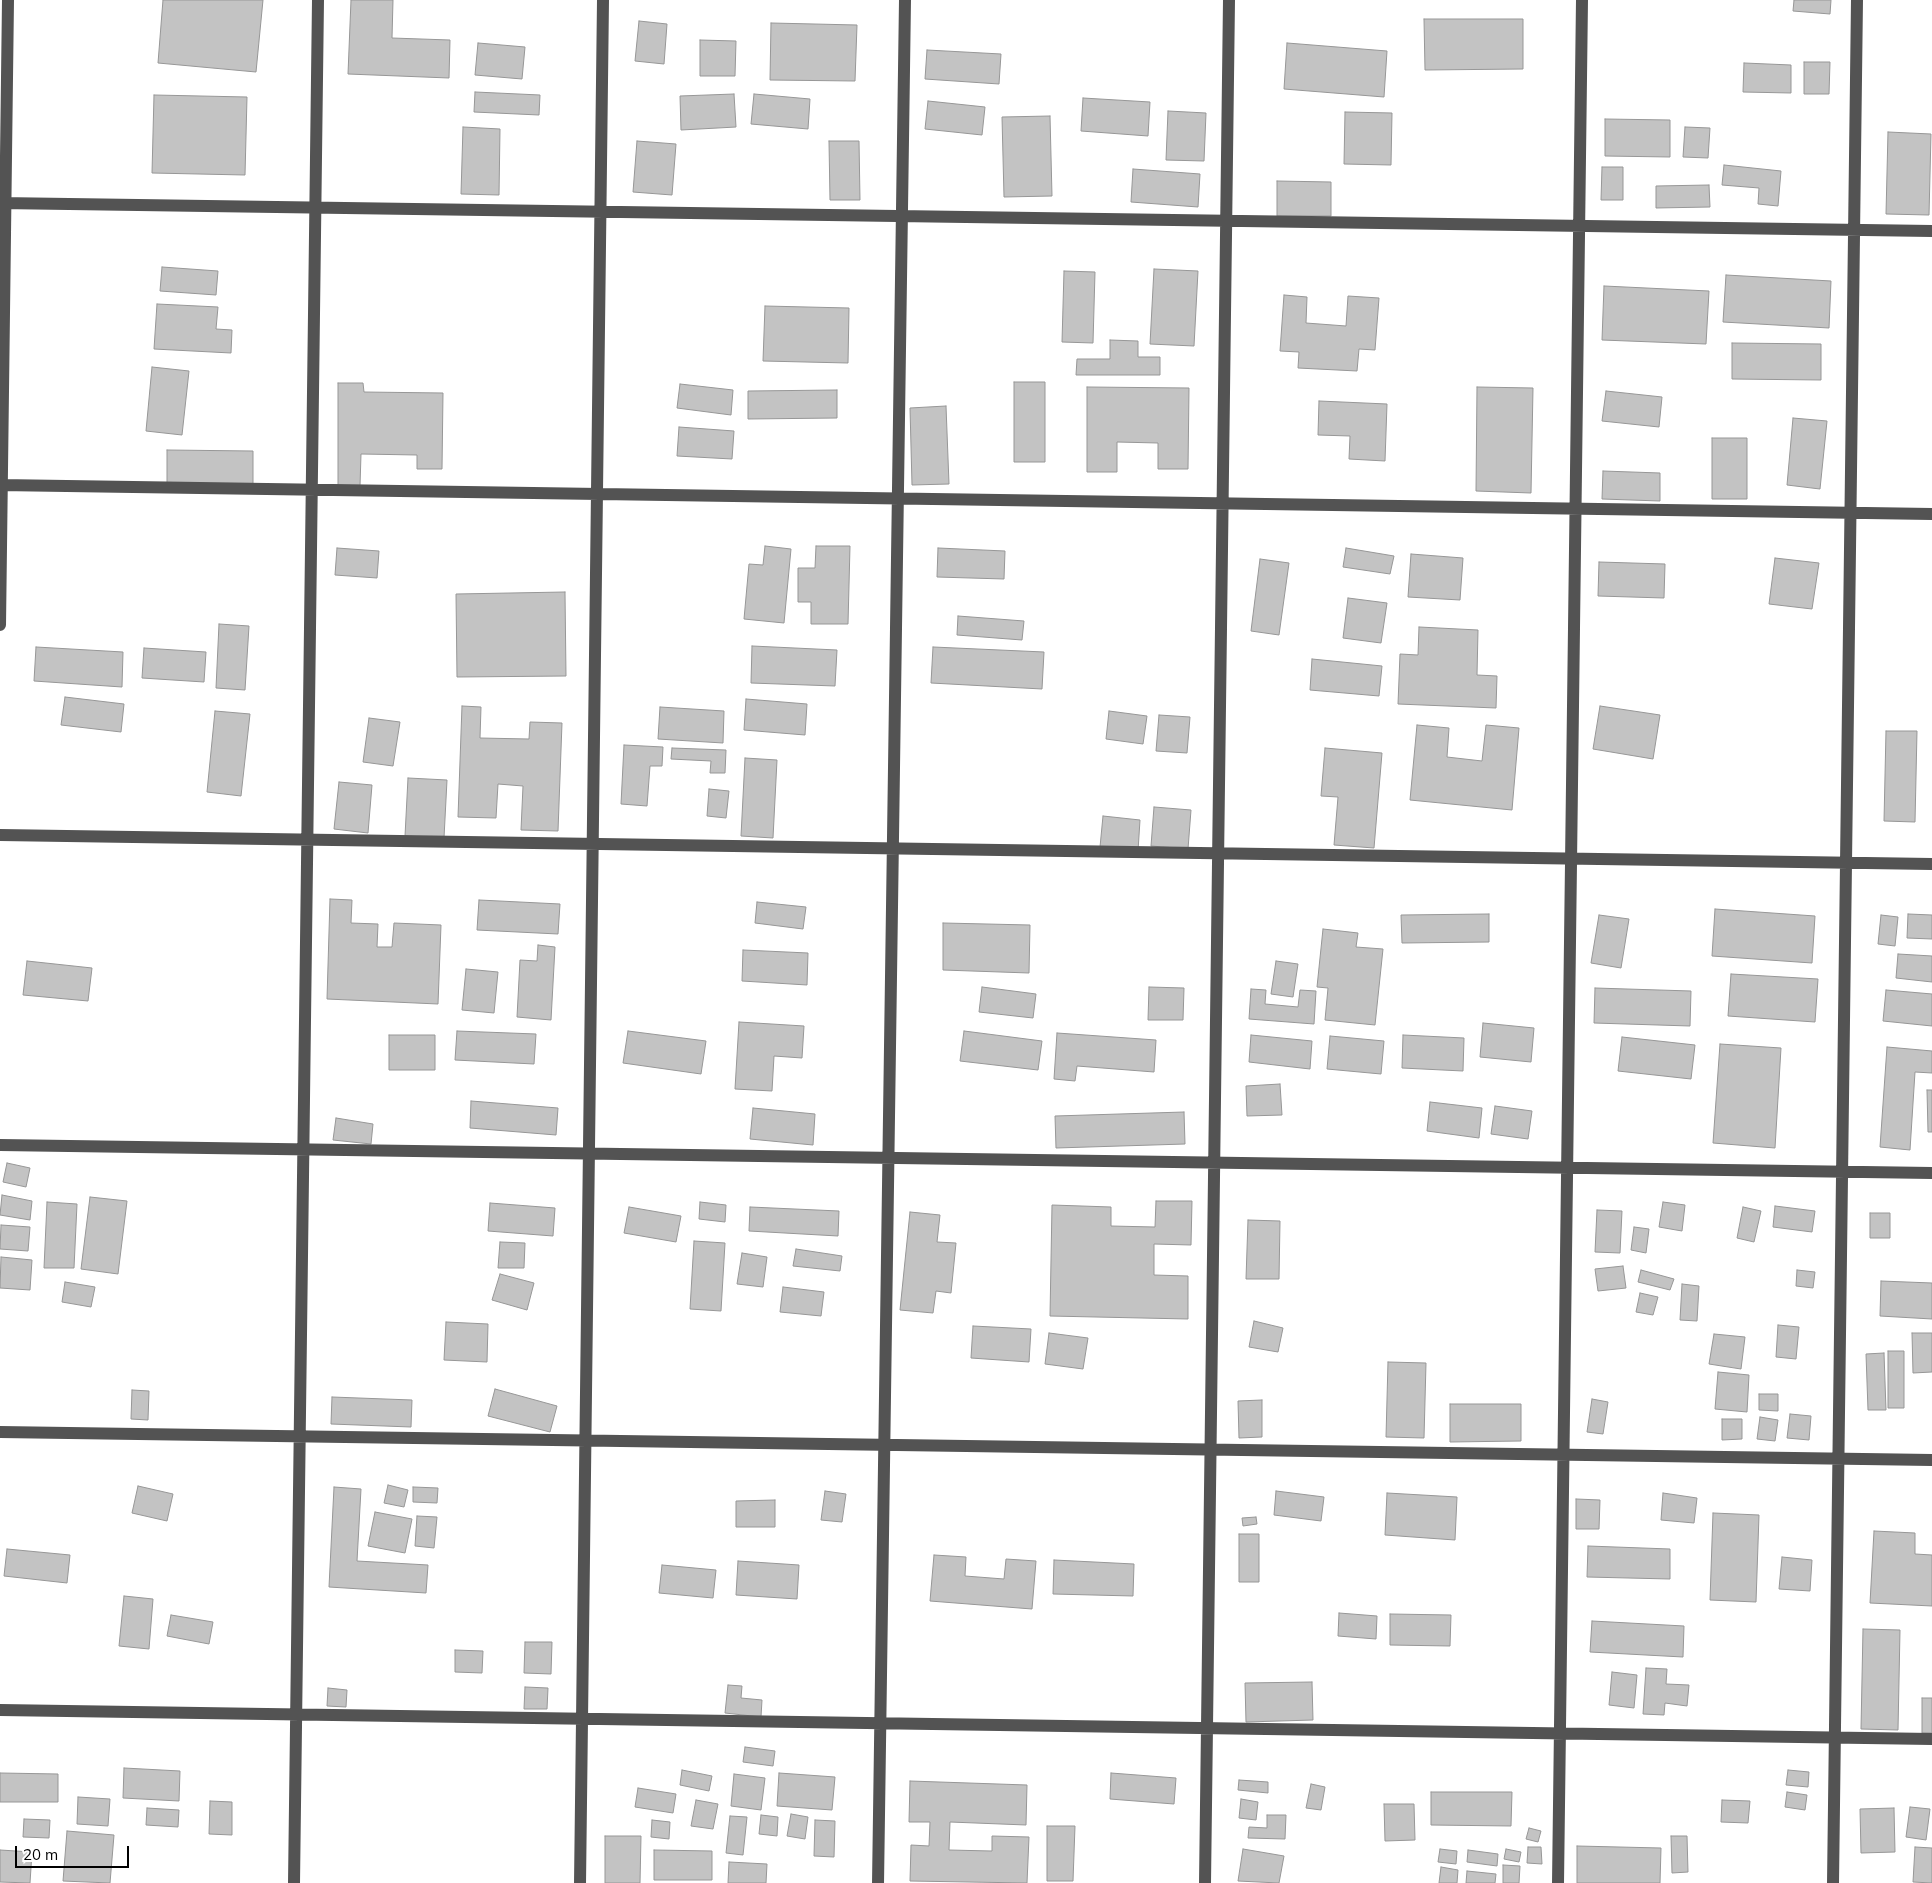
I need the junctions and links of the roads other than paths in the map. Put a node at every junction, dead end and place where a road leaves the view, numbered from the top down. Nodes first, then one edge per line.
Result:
1 (8, 0) edge
2 (318, 0) edge
3 (603, 0) edge
4 (905, 0) edge
5 (1229, 0) edge
6 (1582, 0) edge
7 (1857, 0) edge
8 (3, 203) edge
9 (315, 208) junction
10 (600, 212) junction
11 (902, 216) junction
12 (1226, 221) junction
13 (1579, 226) junction
14 (1854, 230) junction
15 (1932, 231) edge
16 (1, 485) edge
17 (311, 490) junction
18 (597, 494) junction
19 (898, 499) junction
20 (1222, 504) junction
21 (1576, 509) junction
22 (1851, 513) junction
23 (1932, 514) edge
24 (0, 625) edge
25 (0, 836) edge
26 (307, 840) junction
27 (593, 844) junction
28 (893, 848) junction
29 (1218, 853) junction
30 (1571, 858) junction
31 (1846, 862) junction
32 (1932, 864) edge
33 (0, 1145) edge
34 (304, 1149) junction
35 (589, 1153) junction
36 (889, 1158) junction
37 (1214, 1163) junction
38 (1567, 1168) junction
39 (1842, 1172) junction
40 (1932, 1173) edge
41 (0, 1432) edge
42 (299, 1436) junction
43 (585, 1440) junction
44 (885, 1445) junction
45 (1210, 1450) junction
46 (1564, 1455) junction
47 (1839, 1458) junction
48 (1932, 1460) edge
49 (0, 1710) edge
50 (296, 1715) junction
51 (582, 1719) junction
52 (881, 1723) junction
53 (1207, 1728) junction
54 (1560, 1733) junction
55 (1835, 1737) junction
56 (1932, 1739) edge
57 (294, 1883) edge
58 (580, 1883) edge
59 (878, 1883) edge
60 (1205, 1883) edge
61 (1558, 1883) edge
62 (1833, 1883) edge

1 - 8 street
2 - 9 street
3 - 10 street
4 - 11 street
5 - 12 street
6 - 13 street
7 - 14 street
8 - 9 street
8 - 16 street
9 - 10 street
9 - 17 street
10 - 11 street
10 - 18 street
11 - 12 street
11 - 19 street
12 - 13 street
12 - 20 street
13 - 14 street
13 - 21 street
14 - 15 street
14 - 22 street
16 - 17 street
16 - 24 street
17 - 18 street
17 - 26 street
18 - 19 street
18 - 27 street
19 - 20 street
19 - 28 street
20 - 21 street
20 - 29 street
21 - 22 street
21 - 30 street
22 - 23 street
22 - 31 street
25 - 26 street
26 - 27 street
26 - 34 street
27 - 28 street
27 - 35 street
28 - 29 street
28 - 36 street
29 - 30 street
29 - 37 street
30 - 31 street
30 - 38 street
31 - 32 street
31 - 39 street
33 - 34 street
34 - 35 street
34 - 42 street
35 - 36 street
35 - 43 street
36 - 37 street
36 - 44 street
37 - 38 street
37 - 45 street
38 - 39 street
38 - 46 street
39 - 40 street
39 - 47 street
41 - 42 street
42 - 43 street
42 - 50 street
43 - 44 street
43 - 51 street
44 - 45 street
44 - 52 street
45 - 46 street
45 - 53 street
46 - 47 street
46 - 54 street
47 - 48 street
47 - 55 street
49 - 50 street
50 - 51 street
50 - 57 street
51 - 52 street
51 - 58 street
52 - 53 street
52 - 59 street
53 - 54 street
53 - 60 street
54 - 55 street
54 - 61 street
55 - 56 street
55 - 62 street

